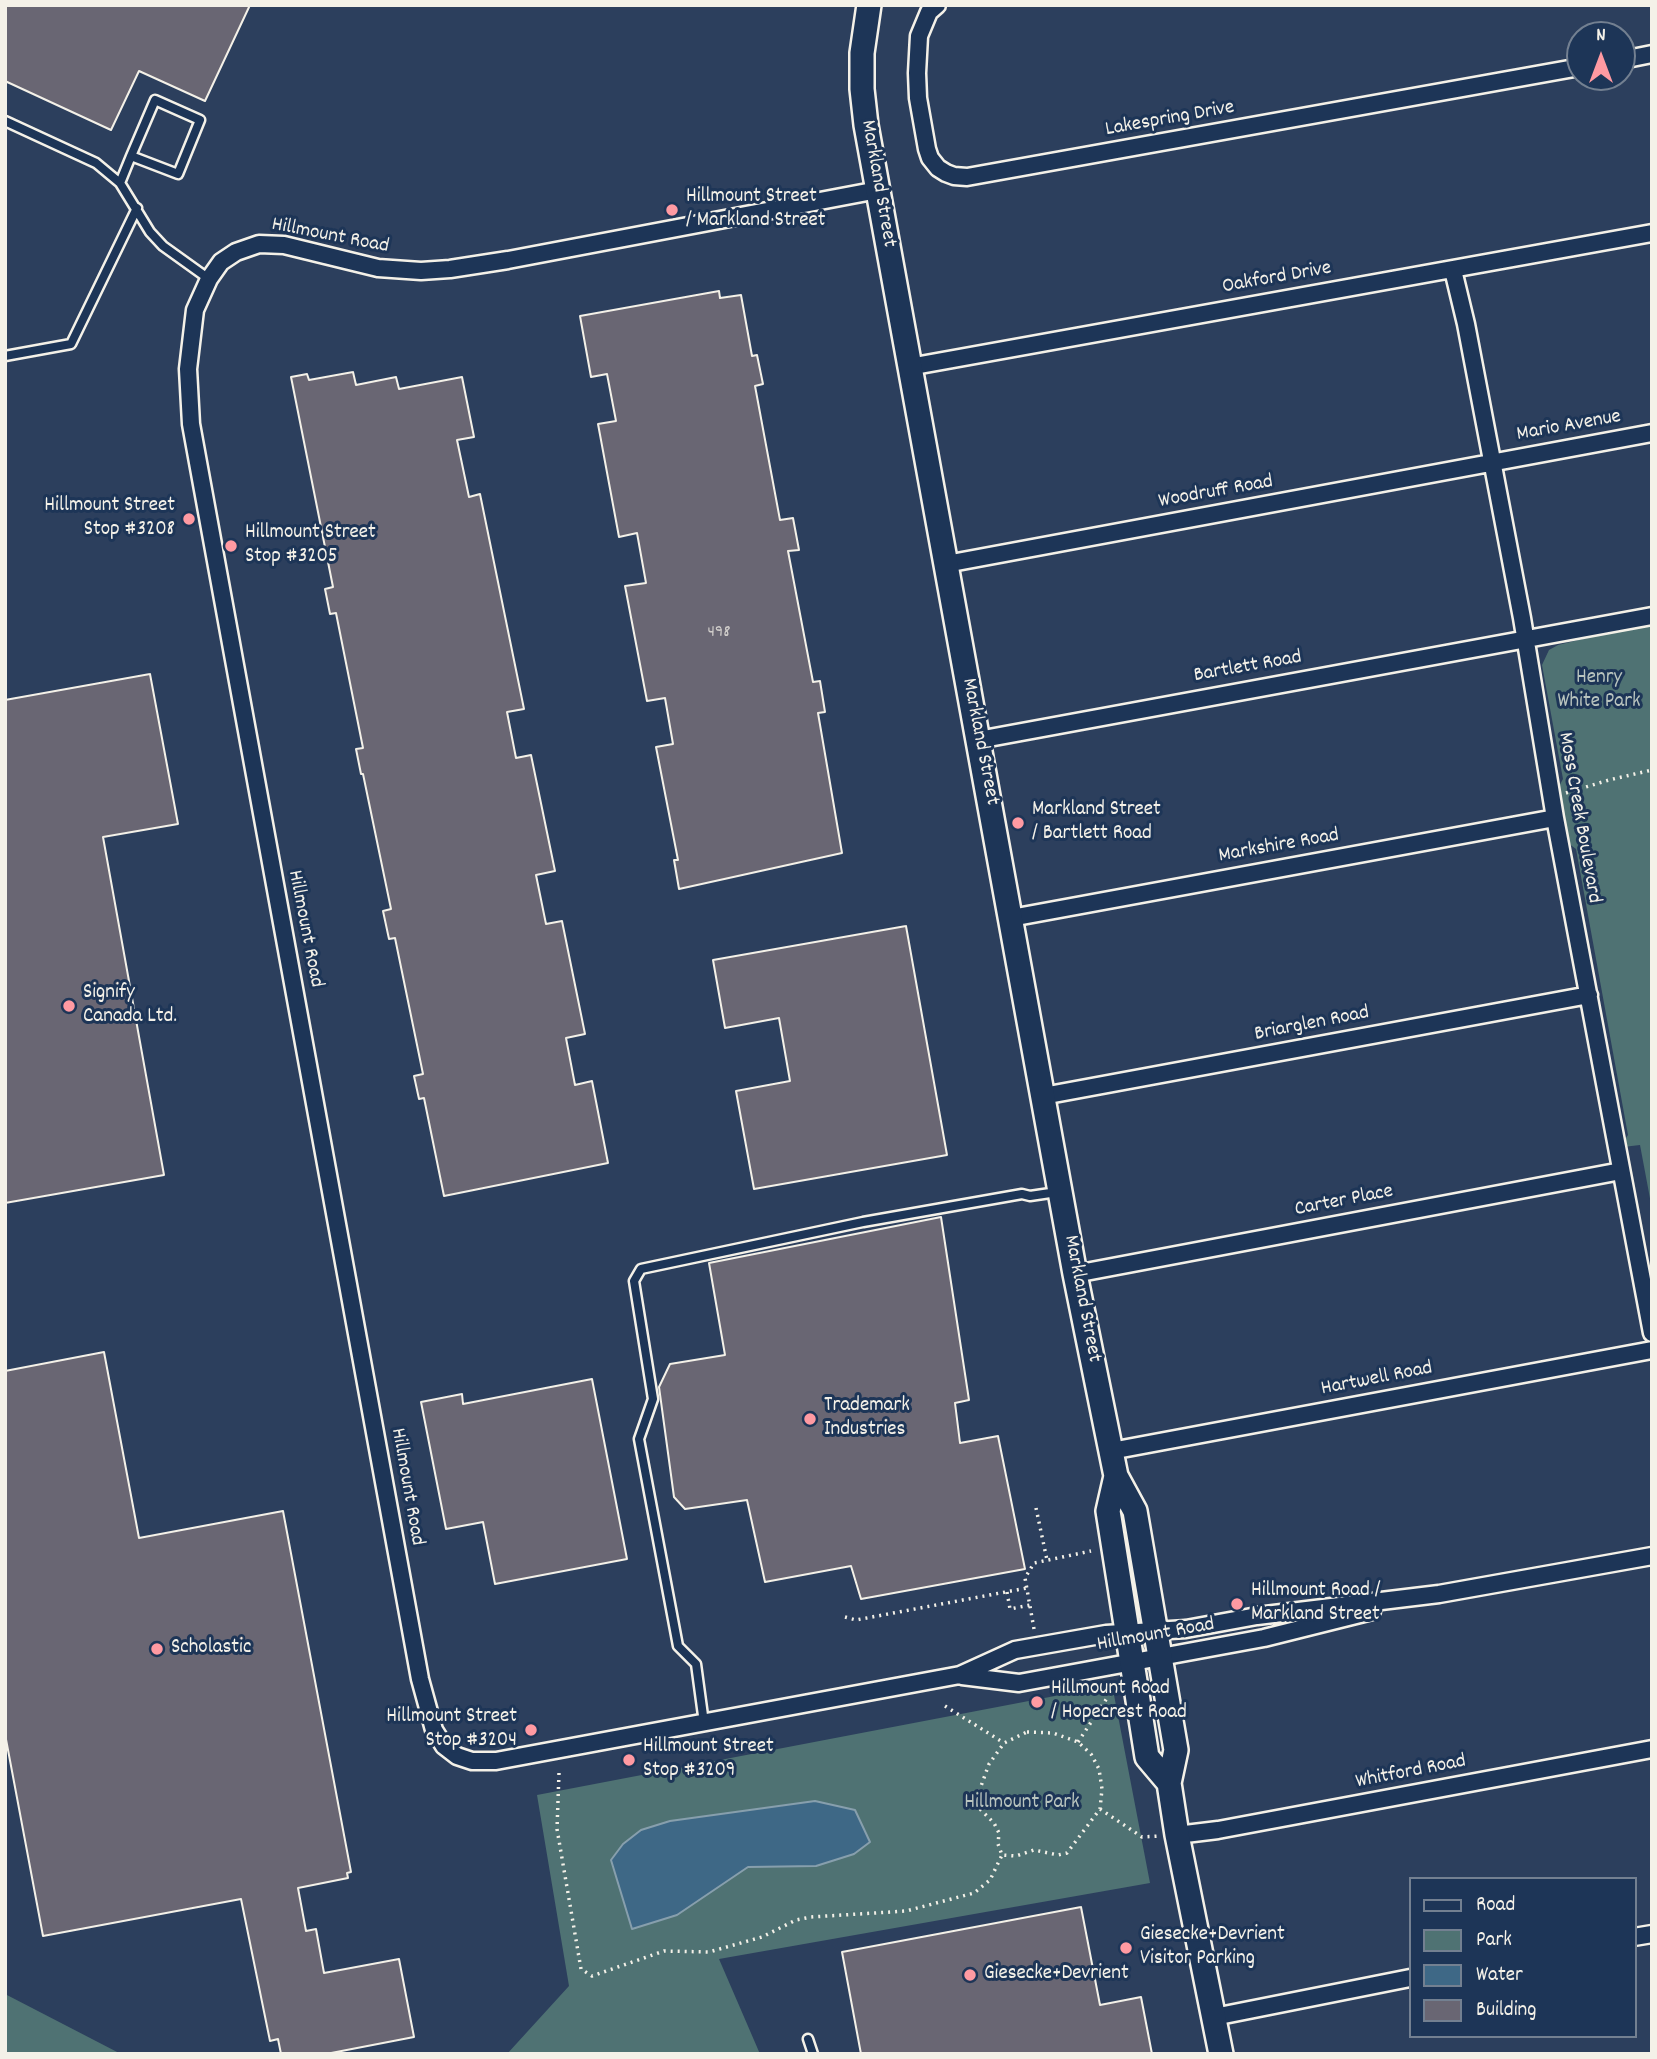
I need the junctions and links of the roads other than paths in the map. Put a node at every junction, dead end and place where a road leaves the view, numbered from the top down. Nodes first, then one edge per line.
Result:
1 (869, 5) edge
2 (937, 5) edge
3 (1566, 70) edge
4 (5, 121) edge
5 (131, 156) junction
6 (120, 183) junction
7 (878, 190) junction
8 (137, 208) junction
9 (1652, 233) edge
10 (1453, 270) junction
11 (209, 279) junction
12 (5, 356) edge
13 (909, 368) junction
14 (1652, 433) edge
15 (1493, 463) junction
16 (946, 564) junction
17 (1652, 616) edge
18 (1526, 639) junction
19 (978, 740) junction
20 (1555, 818) junction
21 (1011, 918) junction
22 (1589, 995) junction
23 (1043, 1096) junction
24 (1621, 1171) junction
25 (1060, 1192) junction
26 (1075, 1274) junction
27 (1652, 1333) edge
28 (1652, 1350) edge
29 (1111, 1451) junction
30 (1116, 1476) junction
31 (1652, 1556) edge
32 (1439, 1594) junction
33 (1156, 1631) junction
34 (1127, 1632) junction
35 (1160, 1658) junction
36 (1132, 1663) junction
37 (960, 1675) junction
38 (704, 1723) junction
39 (1652, 1749) edge
40 (1169, 1783) junction
41 (1177, 1835) junction
42 (1408, 1978) edge
43 (1214, 2017) junction
44 (808, 2039) dead end
45 (813, 2054) edge
46 (1221, 2054) edge

1 - 7 street, Markland Street
2 - 3 street, Lakespring Drive
4 - 6 lane
5 - 5 lane
5 - 6 lane
6 - 8 lane
7 - 11 street, Hillmount Road
7 - 13 street, Markland Street
8 - 11 lane
8 - 12 lane
9 - 10 street, Oakford Drive
10 - 13 street, Oakford Drive
10 - 15 street, Moss Creek Boulevard
11 - 38 street, Hillmount Road
13 - 16 street, Markland Street
14 - 15 street, Mario Avenue
15 - 16 street, Woodruff Road
15 - 18 street, Moss Creek Boulevard
16 - 19 street, Markland Street
17 - 18 street, Bartlett Road
18 - 19 street, Bartlett Road
18 - 20 street, Moss Creek Boulevard
19 - 21 street, Markland Street
20 - 21 street, Markshire Road
20 - 22 street, Moss Creek Boulevard
21 - 23 street, Markland Street
22 - 23 street, Briarglen Road
22 - 24 street, Moss Creek Boulevard
23 - 25 street, Markland Street
24 - 26 street, Carter Place
24 - 27 street, Moss Creek Boulevard
25 - 26 street, Markland Street
25 - 38 lane
26 - 29 street, Markland Street
28 - 29 street, Hartwell Road
29 - 30 street, Markland Street
30 - 33 street, Markland Street
30 - 34 street, Markland Street
31 - 32 street, Hillmount Road
32 - 33 street, Hillmount Road
32 - 35 street, Hillmount Road
33 - 34 street, Hillmount Road
33 - 35 street, Markland Street
34 - 36 street, Markland Street
34 - 37 street, Hillmount Road
35 - 36 street, Hillmount Road
35 - 40 street, Markland Street
36 - 37 street, Hillmount Road
36 - 40 street, Markland Street
37 - 38 street, Hillmount Road
39 - 41 street, Whitford Road
40 - 41 street, Markland Street
41 - 43 street, Markland Street
42 - 43 street
43 - 46 street, Markland Street
44 - 45 lane

